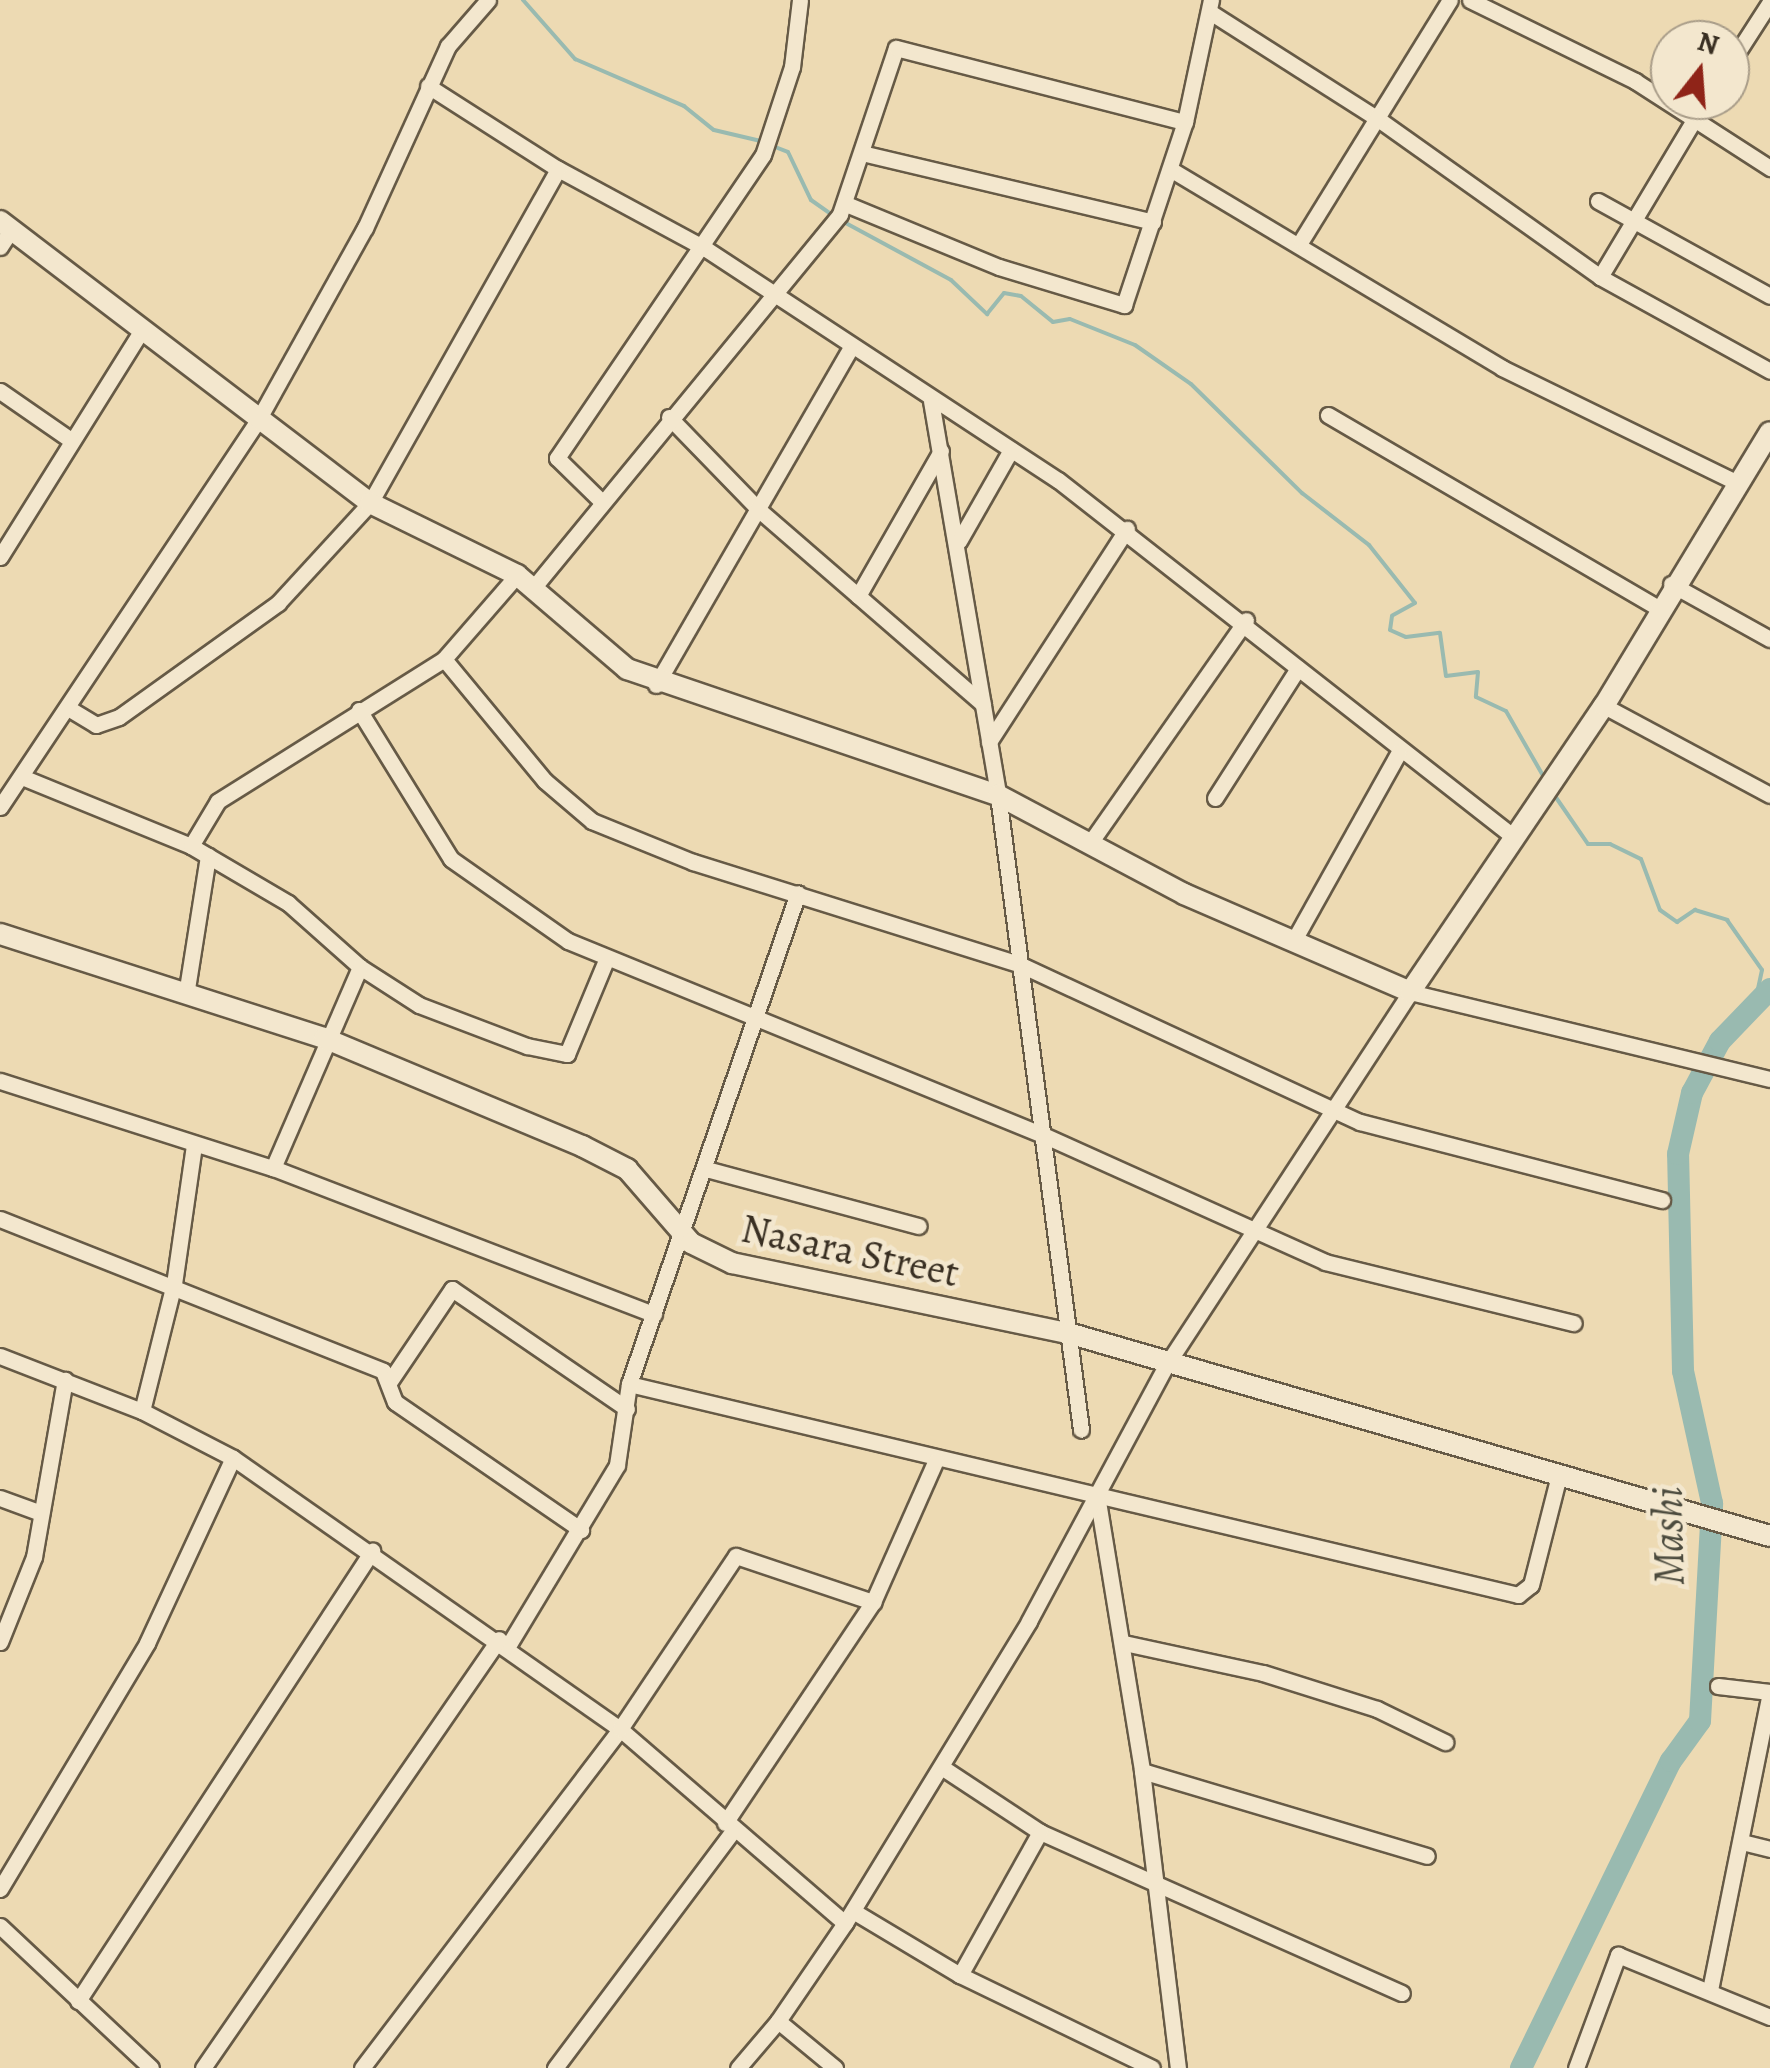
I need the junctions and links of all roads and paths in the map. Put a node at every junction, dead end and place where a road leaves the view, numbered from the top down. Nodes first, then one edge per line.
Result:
1 (488, 0) edge
2 (800, 0) edge
3 (1450, 0) edge
4 (1470, 0) edge
5 (1770, 2) edge
6 (1211, 6) edge
7 (1750, 33) edge
8 (428, 86) junction
9 (1650, 92) edge
10 (1378, 120) junction
11 (1694, 120) edge
12 (1698, 120) edge
13 (1184, 122) junction
14 (866, 154) junction
15 (1770, 168) edge
16 (558, 169) junction
17 (1170, 169) junction
18 (1598, 200) dead end
19 (846, 204) junction
20 (1153, 222) junction
21 (1632, 224) junction
22 (4, 233) edge
23 (1301, 241) junction
24 (706, 249) junction
25 (1600, 277) junction
26 (772, 293) junction
27 (1770, 296) edge
28 (140, 333) junction
29 (851, 346) junction
30 (1770, 370) edge
31 (0, 391) edge
32 (931, 402) junction
33 (1328, 416) dead end
34 (669, 417) junction
35 (258, 420) junction
36 (68, 438) junction
37 (1766, 445) edge
38 (1011, 450) junction
39 (941, 451) junction
40 (1736, 482) junction
41 (602, 502) junction
42 (370, 503) junction
43 (759, 510) junction
44 (1127, 529) junction
45 (959, 541) junction
46 (1, 553) edge
47 (526, 581) junction
48 (1671, 584) junction
49 (858, 596) junction
50 (1657, 607) junction
51 (1246, 620) junction
52 (1770, 639) edge
53 (444, 659) junction
54 (1298, 668) junction
55 (656, 684) junction
56 (983, 704) junction
57 (1604, 706) junction
58 (68, 708) junction
59 (359, 710) junction
60 (989, 742) junction
61 (1399, 752) junction
62 (22, 778) junction
63 (998, 795) junction
64 (1770, 795) edge
65 (1214, 798) dead end
66 (0, 807) edge
67 (1515, 838) junction
68 (1090, 843) junction
69 (191, 846) junction
70 (208, 856) junction
71 (798, 892) junction
72 (0, 934) edge
73 (1294, 940) junction
74 (607, 958) junction
75 (1019, 964) junction
76 (360, 967) junction
77 (1410, 992) junction
78 (186, 995) junction
79 (759, 1021) junction
80 (324, 1038) junction
81 (1770, 1078) edge
82 (0, 1082) edge
83 (1330, 1111) junction
84 (1043, 1135) junction
85 (194, 1146) junction
86 (273, 1168) junction
87 (706, 1169) junction
88 (1662, 1200) dead end
89 (0, 1219) edge
90 (918, 1226) dead end
91 (682, 1233) junction
92 (1254, 1234) junction
93 (174, 1284) junction
94 (654, 1314) junction
95 (1574, 1323) dead end
96 (1068, 1333) junction
97 (0, 1356) edge
98 (1167, 1364) junction
99 (65, 1380) junction
100 (390, 1382) junction
101 (629, 1384) junction
102 (627, 1409) junction
103 (142, 1411) junction
104 (1082, 1430) dead end
105 (234, 1458) junction
106 (936, 1460) junction
107 (1558, 1474) junction
108 (1097, 1494) junction
109 (0, 1498) edge
110 (41, 1514) junction
111 (581, 1530) junction
112 (1770, 1536) edge
113 (372, 1550) junction
114 (874, 1602) junction
115 (8, 1613) edge
116 (0, 1642) edge
117 (503, 1643) junction
118 (1124, 1643) junction
119 (1718, 1686) dead end
120 (1770, 1692) edge
121 (620, 1729) junction
122 (1445, 1742) dead end
123 (944, 1768) junction
124 (1142, 1771) junction
125 (729, 1827) junction
126 (1040, 1832) junction
127 (1746, 1844) junction
128 (1770, 1849) edge
129 (1427, 1856) dead end
130 (1156, 1885) junction
131 (0, 1889) edge
132 (849, 1917) junction
133 (0, 1926) edge
134 (960, 1975) junction
135 (1710, 1990) junction
136 (1402, 1993) dead end
137 (78, 2001) junction
138 (1770, 2017) edge
139 (778, 2020) junction
140 (151, 2068) edge
141 (204, 2068) edge
142 (362, 2068) edge
143 (554, 2068) edge
144 (738, 2068) edge
145 (834, 2068) edge
146 (1152, 2068) edge
147 (1178, 2068) edge
148 (1576, 2068) edge

1 - 8 street
2 - 24 street
3 - 10 street
4 - 9 street
5 - 7 street
6 - 10 street
6 - 13 street
8 - 16 street
8 - 35 street
10 - 23 street
10 - 25 street
11 - 21 street
12 - 15 street
13 - 14 street
13 - 17 street
14 - 19 street
14 - 20 street
16 - 24 street
16 - 42 street
17 - 20 street
17 - 23 street
18 - 21 street
19 - 20 street
19 - 26 street
21 - 25 street
21 - 27 street
22 - 28 street
23 - 40 street
24 - 26 street
24 - 41 street
25 - 30 street
26 - 29 street
26 - 34 street
28 - 35 street
28 - 36 street
29 - 32 street
29 - 43 street
31 - 36 street
32 - 38 street
32 - 39 street
33 - 50 street
34 - 41 street
34 - 43 street
35 - 42 street
35 - 58 street
36 - 46 street
37 - 40 street
38 - 44 street
38 - 45 street
39 - 45 street
39 - 49 street
40 - 48 street
41 - 47 street
42 - 47 street
42 - 58 street
43 - 49 street
43 - 55 street
44 - 51 street
44 - 60 street
45 - 56 street
47 - 53 street
47 - 55 street
48 - 50 street
48 - 52 street
49 - 56 street
50 - 57 street
51 - 54 street
51 - 68 street
53 - 59 street
53 - 71 street
54 - 61 street
54 - 65 street
55 - 63 street
56 - 60 street
57 - 64 street
57 - 67 street
58 - 62 street
59 - 69 street
59 - 74 street
60 - 63 street
61 - 67 street
61 - 73 street
62 - 66 street
62 - 69 street
63 - 68 street
63 - 75 street
67 - 77 street
68 - 73 street
69 - 70 street
70 - 76 street
70 - 78 street
71 - 75 street
71 - 79 street
72 - 78 street, Nasara Street
73 - 77 street
74 - 76 street
74 - 79 street
75 - 83 street
75 - 84 street
76 - 80 street
77 - 81 street
77 - 83 street
78 - 80 street, Nasara Street
79 - 84 street
79 - 87 street
80 - 86 street
80 - 91 street, Nasara Street
82 - 85 street
83 - 88 street
83 - 92 street
84 - 92 street
84 - 96 street
85 - 86 street
85 - 93 street
86 - 94 street
87 - 90 street
87 - 91 street
89 - 93 street
91 - 94 street
91 - 96 street, Nasara Street
92 - 95 street
92 - 98 street
93 - 100 street
93 - 103 street
94 - 101 street
96 - 98 street, Nasara Street
96 - 104 street
97 - 99 street
98 - 107 street, Nasara Street
98 - 108 street
99 - 103 street
99 - 110 street
100 - 102 street
100 - 111 street
101 - 102 street
101 - 106 street
102 - 111 street
103 - 105 street
105 - 113 street
105 - 131 street
106 - 108 street
106 - 114 street
107 - 108 street
107 - 112 street, Nasara Street
108 - 118 street
108 - 123 street
109 - 110 street
110 - 115 street
111 - 117 street
113 - 117 street
113 - 137 street
114 - 121 street
114 - 125 street
115 - 116 street
117 - 121 street
117 - 141 street
118 - 122 street
118 - 124 street
119 - 120 street
120 - 127 street
121 - 125 street
121 - 142 street
123 - 126 street
123 - 132 street
124 - 129 street
124 - 130 street
125 - 132 street
125 - 143 street
126 - 130 street
126 - 134 street
127 - 128 street
127 - 135 street
130 - 136 street
130 - 147 street
132 - 134 street
132 - 139 street
133 - 137 street
134 - 146 street
135 - 138 street
135 - 148 street
137 - 140 street
139 - 144 street
139 - 145 street

